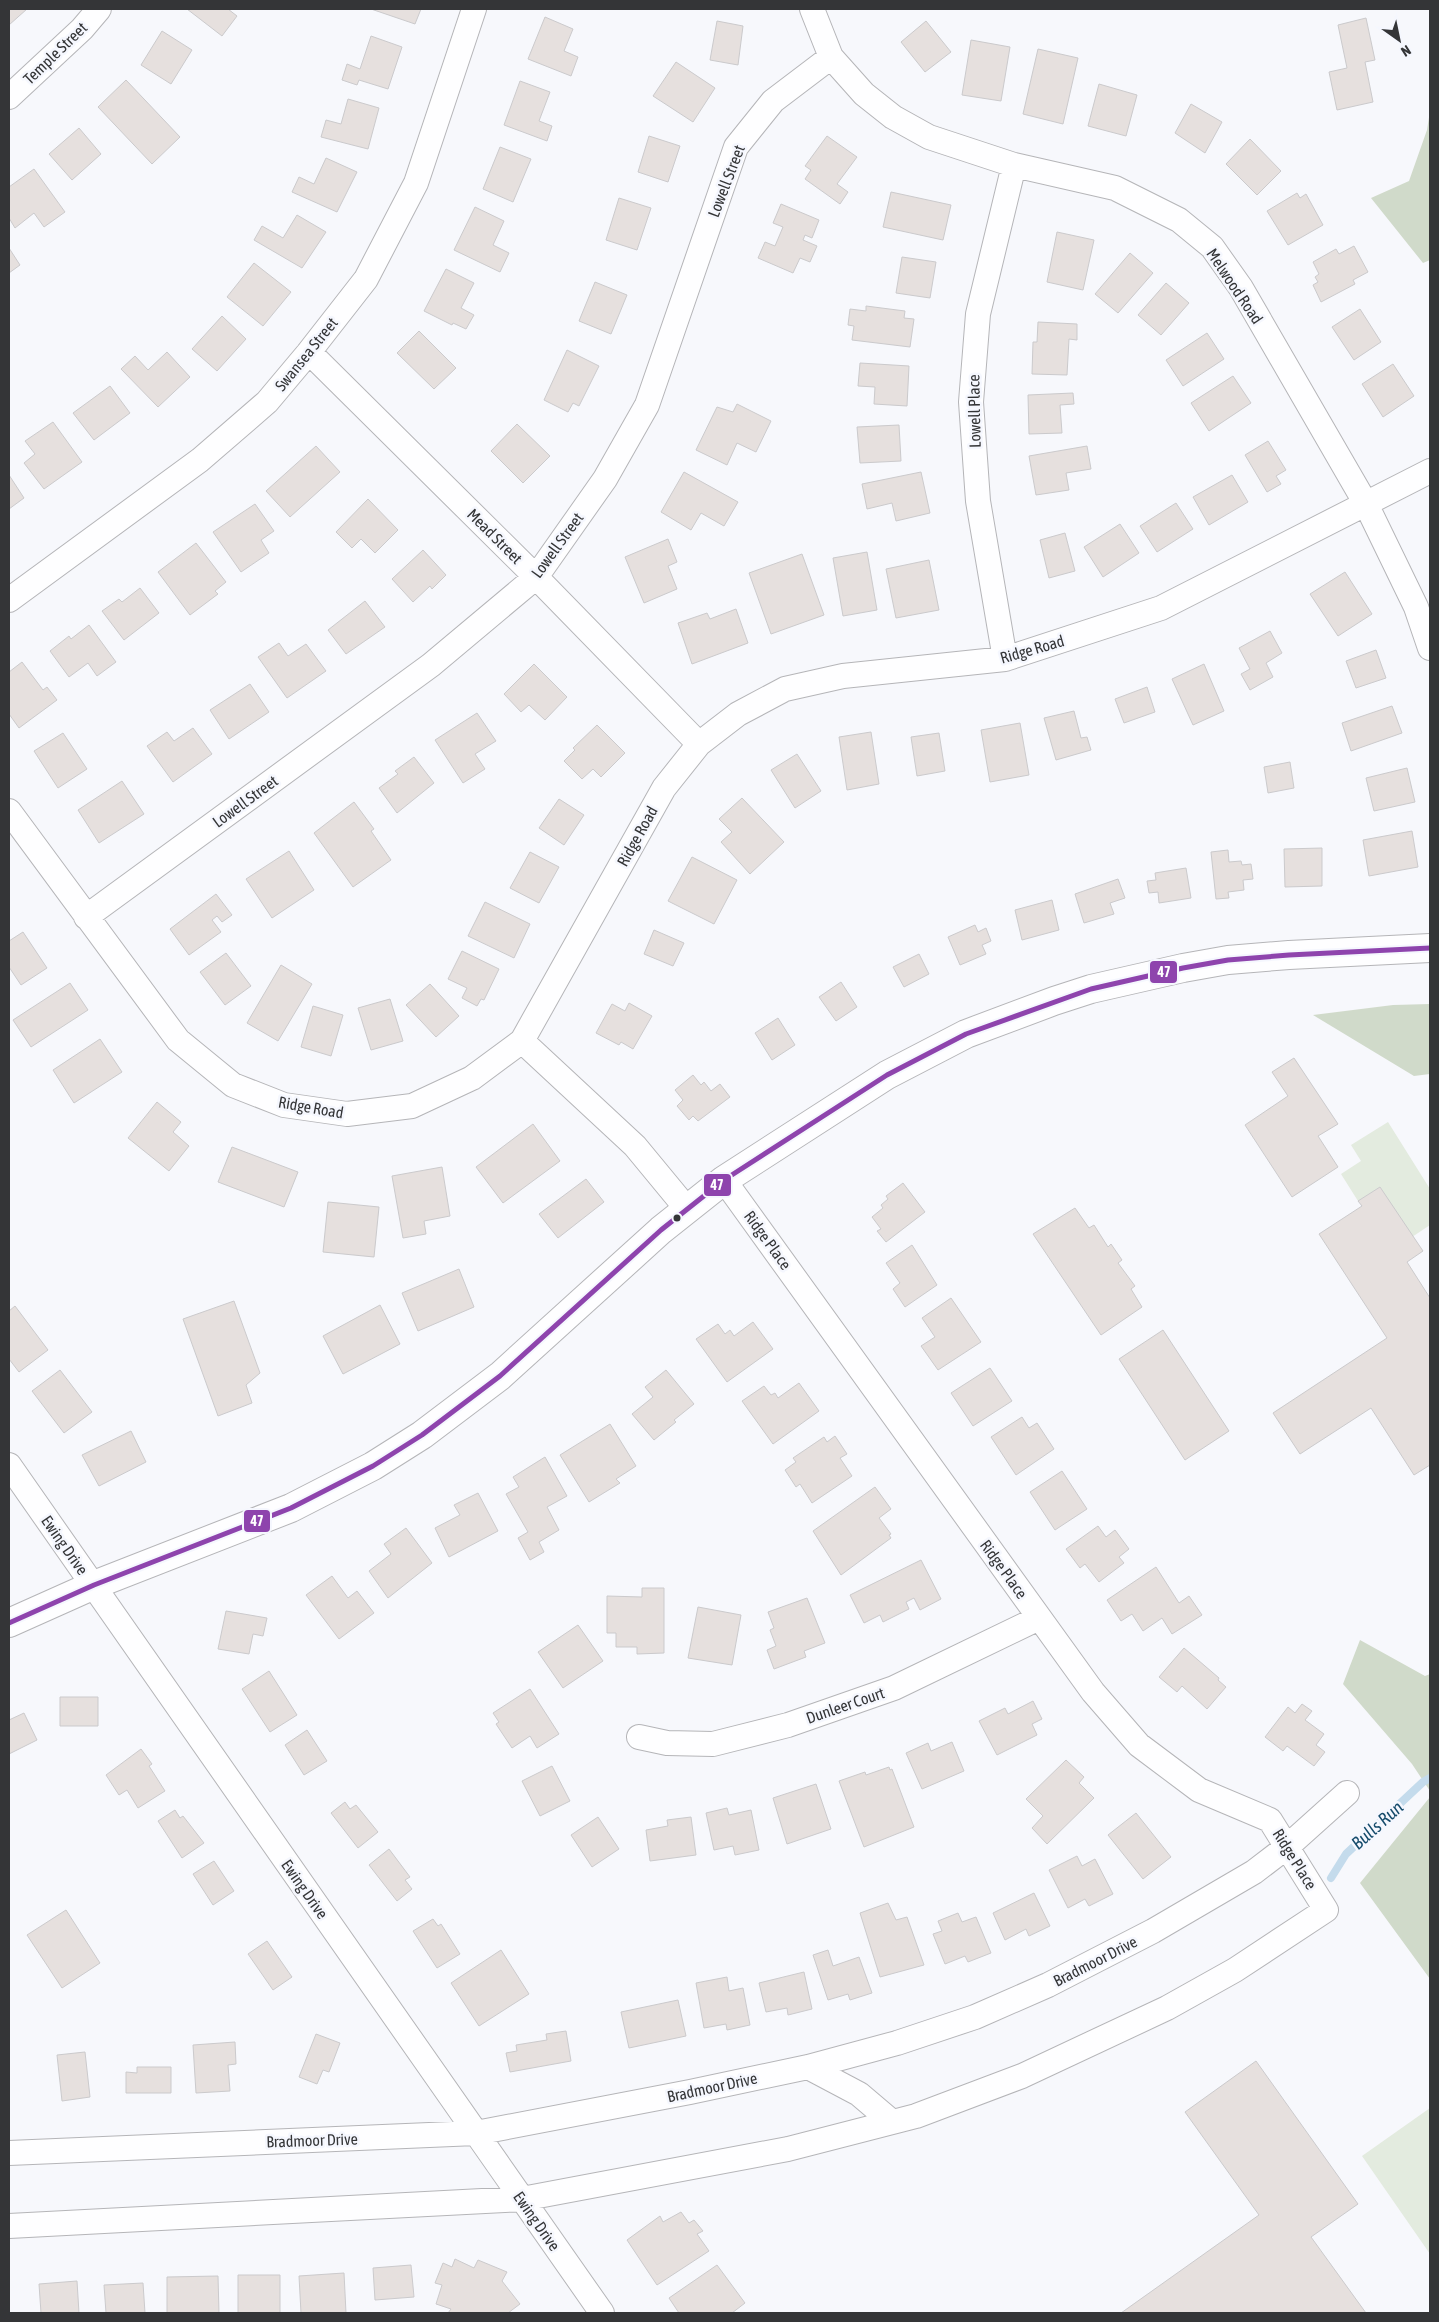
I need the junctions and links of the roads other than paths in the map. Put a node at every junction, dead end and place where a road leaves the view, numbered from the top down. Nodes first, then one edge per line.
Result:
1 (99, 9) edge
2 (474, 9) edge
3 (812, 9) edge
4 (831, 57) junction
5 (9, 97) edge
6 (1014, 165) junction
7 (309, 352) junction
8 (1430, 471) edge
9 (1366, 504) junction
10 (536, 577) junction
11 (9, 600) edge
12 (1430, 648) edge
13 (1005, 659) junction
14 (700, 744) junction
15 (9, 811) edge
16 (86, 917) junction
17 (1430, 948) edge
18 (522, 1041) junction
19 (724, 1180) junction
20 (686, 1209) junction
21 (9, 1465) edge
22 (94, 1585) junction
23 (1039, 1618) junction
24 (9, 1623) edge
25 (639, 1737) dead end
26 (1347, 1793) dead end
27 (1288, 1846) junction
28 (808, 2067) junction
29 (892, 2122) junction
30 (476, 2133) junction
31 (9, 2153) edge
32 (522, 2199) junction
33 (9, 2226) edge
34 (602, 2313) edge

1 - 5 street, Temple Street
2 - 7 street, Swansea Street
3 - 4 street, Melwood Road
4 - 6 street, Melwood Road
4 - 10 street, Lowell Street
6 - 9 street, Melwood Road
6 - 13 street, Lowell Place
7 - 10 street, Mead Street
7 - 11 street, Swansea Street
8 - 9 street, Ridge Road
9 - 12 street, Melwood Road
9 - 13 street, Ridge Road
10 - 14 street, Mead Street
10 - 16 street, Lowell Street
13 - 14 street, Ridge Road
14 - 18 street, Ridge Road
15 - 16 street, Ridge Road
16 - 18 street, Ridge Road
17 - 19 street
18 - 20 street
19 - 20 street
19 - 23 street, Ridge Place
20 - 22 street
21 - 22 street, Ewing Drive
22 - 24 street
22 - 30 street, Ewing Drive
23 - 25 street, Dunleer Court
23 - 27 street, Ridge Place
26 - 27 street, Bradmoor Drive
27 - 28 street, Bradmoor Drive
27 - 29 street, Ridge Place
28 - 29 street
28 - 30 street, Bradmoor Drive
29 - 32 street
30 - 31 street, Bradmoor Drive
30 - 32 street, Ewing Drive
32 - 33 street
32 - 34 street, Ewing Drive

